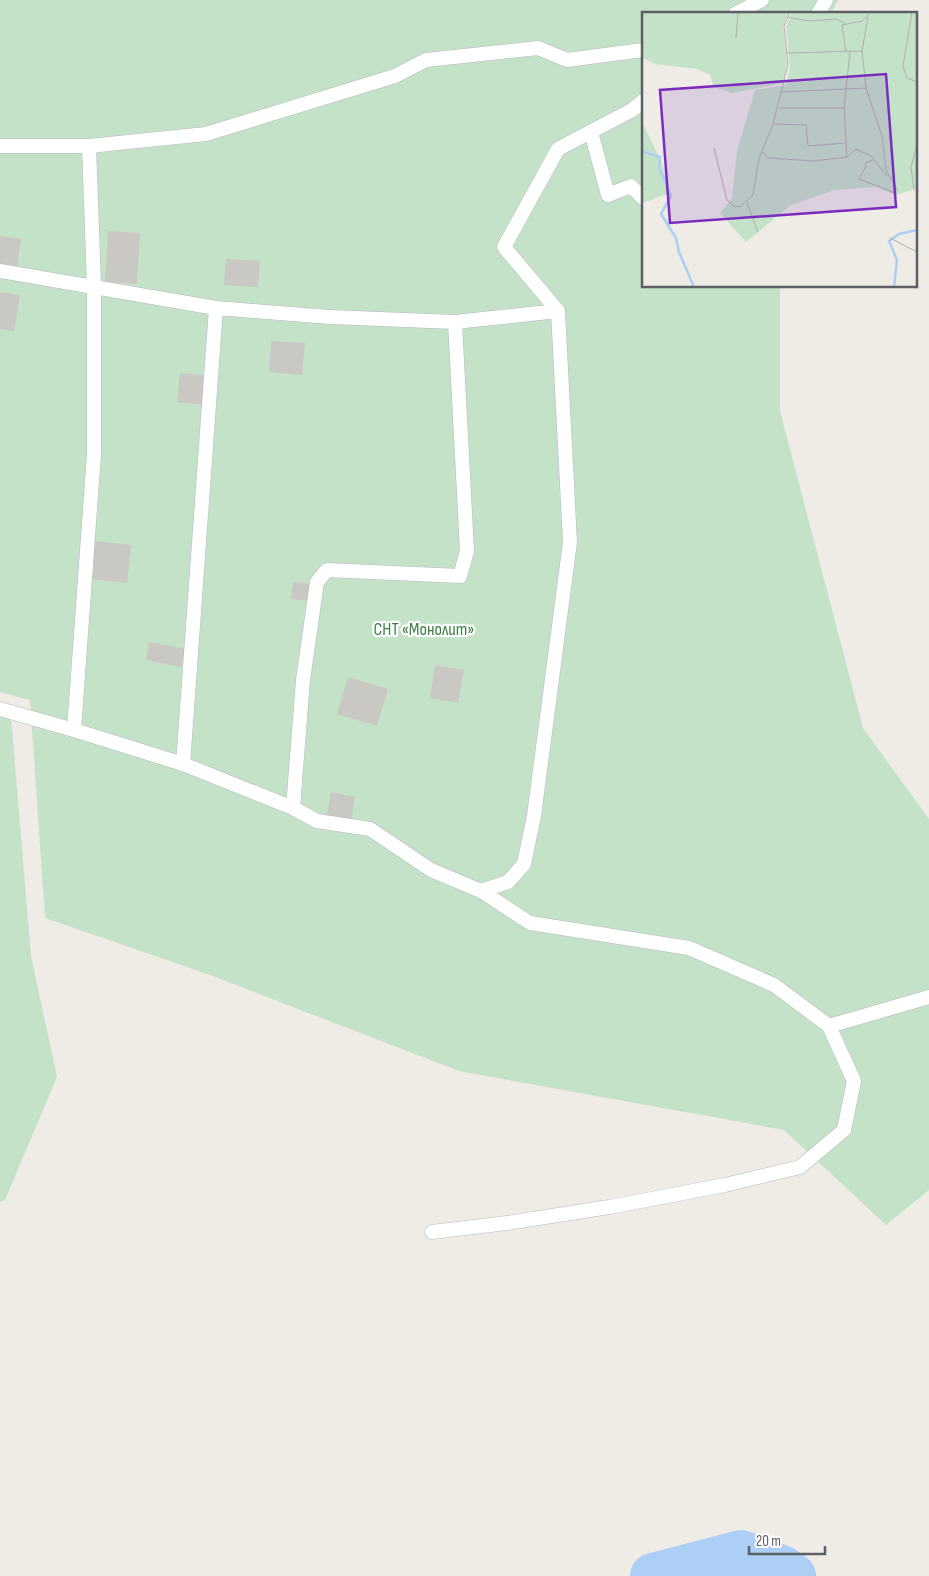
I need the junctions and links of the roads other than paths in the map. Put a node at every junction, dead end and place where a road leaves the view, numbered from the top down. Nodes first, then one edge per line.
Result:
1 (762, 0) edge
2 (826, 0) edge
3 (739, 12) edge
4 (819, 12) edge
5 (642, 50) edge
6 (642, 102) edge
7 (591, 132) junction
8 (0, 146) edge
9 (89, 146) junction
10 (642, 197) edge
11 (0, 271) edge
12 (94, 286) junction
13 (216, 308) junction
14 (558, 311) junction
15 (455, 322) junction
16 (0, 709) edge
17 (74, 730) junction
18 (183, 764) junction
19 (293, 808) junction
20 (481, 891) junction
21 (929, 997) edge
22 (829, 1026) junction
23 (432, 1232) dead end

1 - 3 lane
2 - 4 lane
5 - 9 lane
6 - 7 lane
7 - 10 lane
7 - 14 lane
8 - 9 lane
9 - 12 lane
11 - 12 lane
12 - 13 lane
12 - 17 lane
13 - 15 lane
13 - 18 lane
14 - 15 lane
14 - 20 lane
15 - 19 lane
16 - 17 lane
17 - 18 lane
18 - 19 lane
19 - 20 lane
20 - 22 lane
21 - 22 lane
22 - 23 lane

